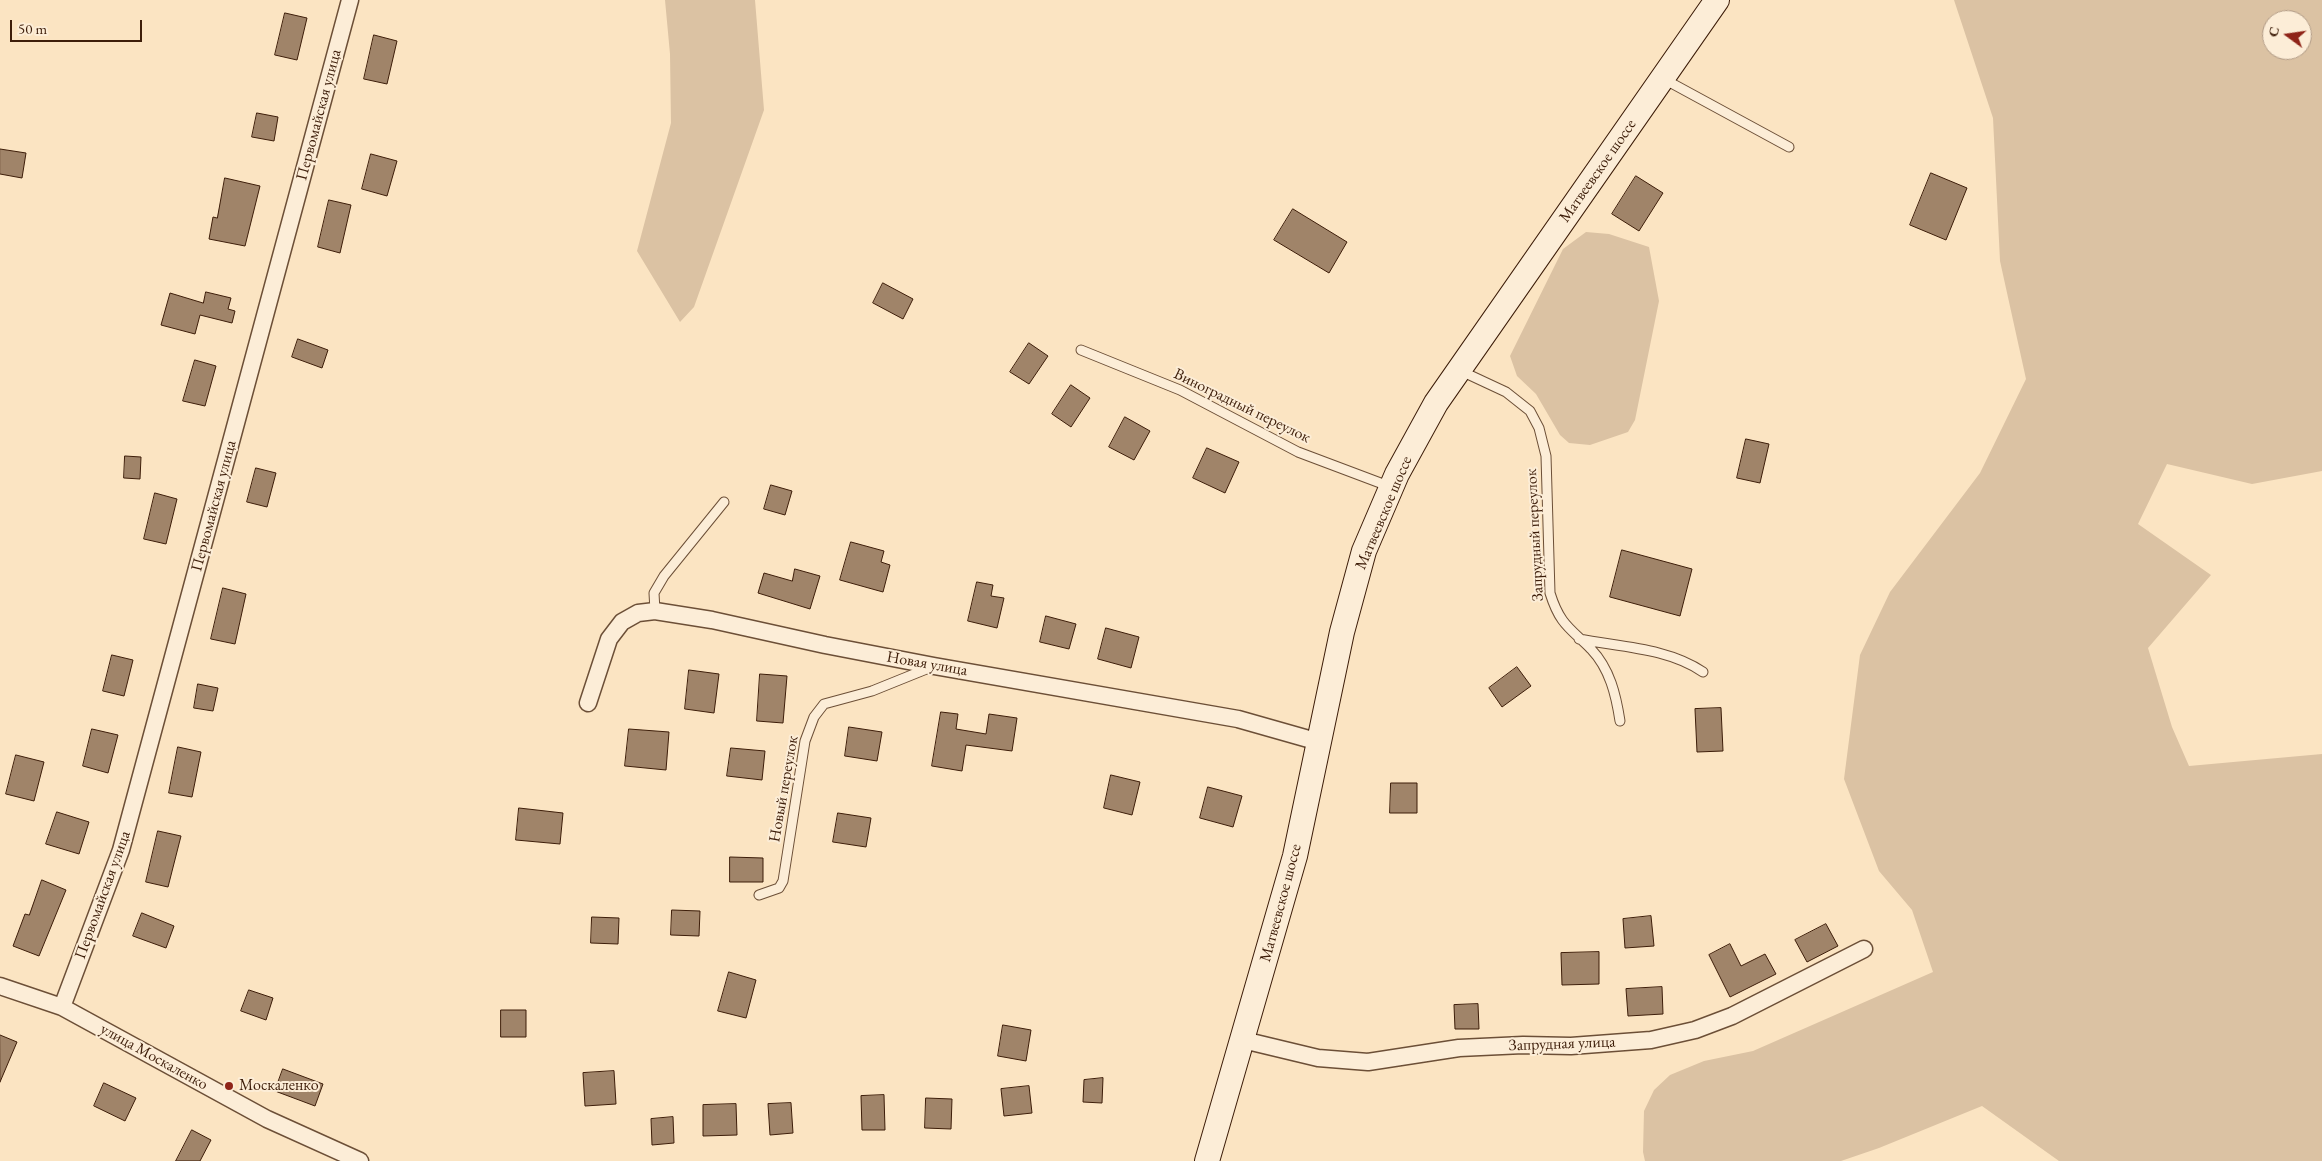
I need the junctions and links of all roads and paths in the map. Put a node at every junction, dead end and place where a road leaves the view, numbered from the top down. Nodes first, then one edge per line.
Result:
1 (350, 0) edge
2 (1717, 0) edge
3 (1662, 78) junction
4 (1789, 147) dead end
5 (1082, 350) dead end
6 (1458, 370) junction
7 (1391, 487) junction
8 (724, 502) dead end
9 (655, 611) junction
10 (1579, 639) junction
11 (934, 666) junction
12 (1703, 672) dead end
13 (588, 702) dead end
14 (1620, 721) dead end
15 (1319, 742) junction
16 (759, 895) dead end
17 (1864, 949) dead end
18 (0, 986) edge
19 (62, 1007) junction
20 (1243, 1040) junction
21 (360, 1161) edge
22 (1207, 1161) edge

1 - 19 street, Первомайская улица
2 - 3 main road, Матвеевское шоссе
3 - 4 lane
3 - 6 main road, Матвеевское шоссе
5 - 7 lane, Виноградный переулок
6 - 7 main road, Матвеевское шоссе
6 - 10 lane, Запрудный переулок
7 - 15 main road, Матвеевское шоссе
8 - 9 lane
9 - 11 street, Новая улица
9 - 13 street, Новая улица
10 - 12 lane
10 - 14 lane, Запрудный переулок
11 - 15 street, Новая улица
11 - 16 lane, Новый переулок
15 - 20 main road, Матвеевское шоссе
17 - 20 street, Запрудная улица
18 - 19 street, улица Москаленко
19 - 21 street, улица Москаленко
20 - 22 main road, Матвеевское шоссе

